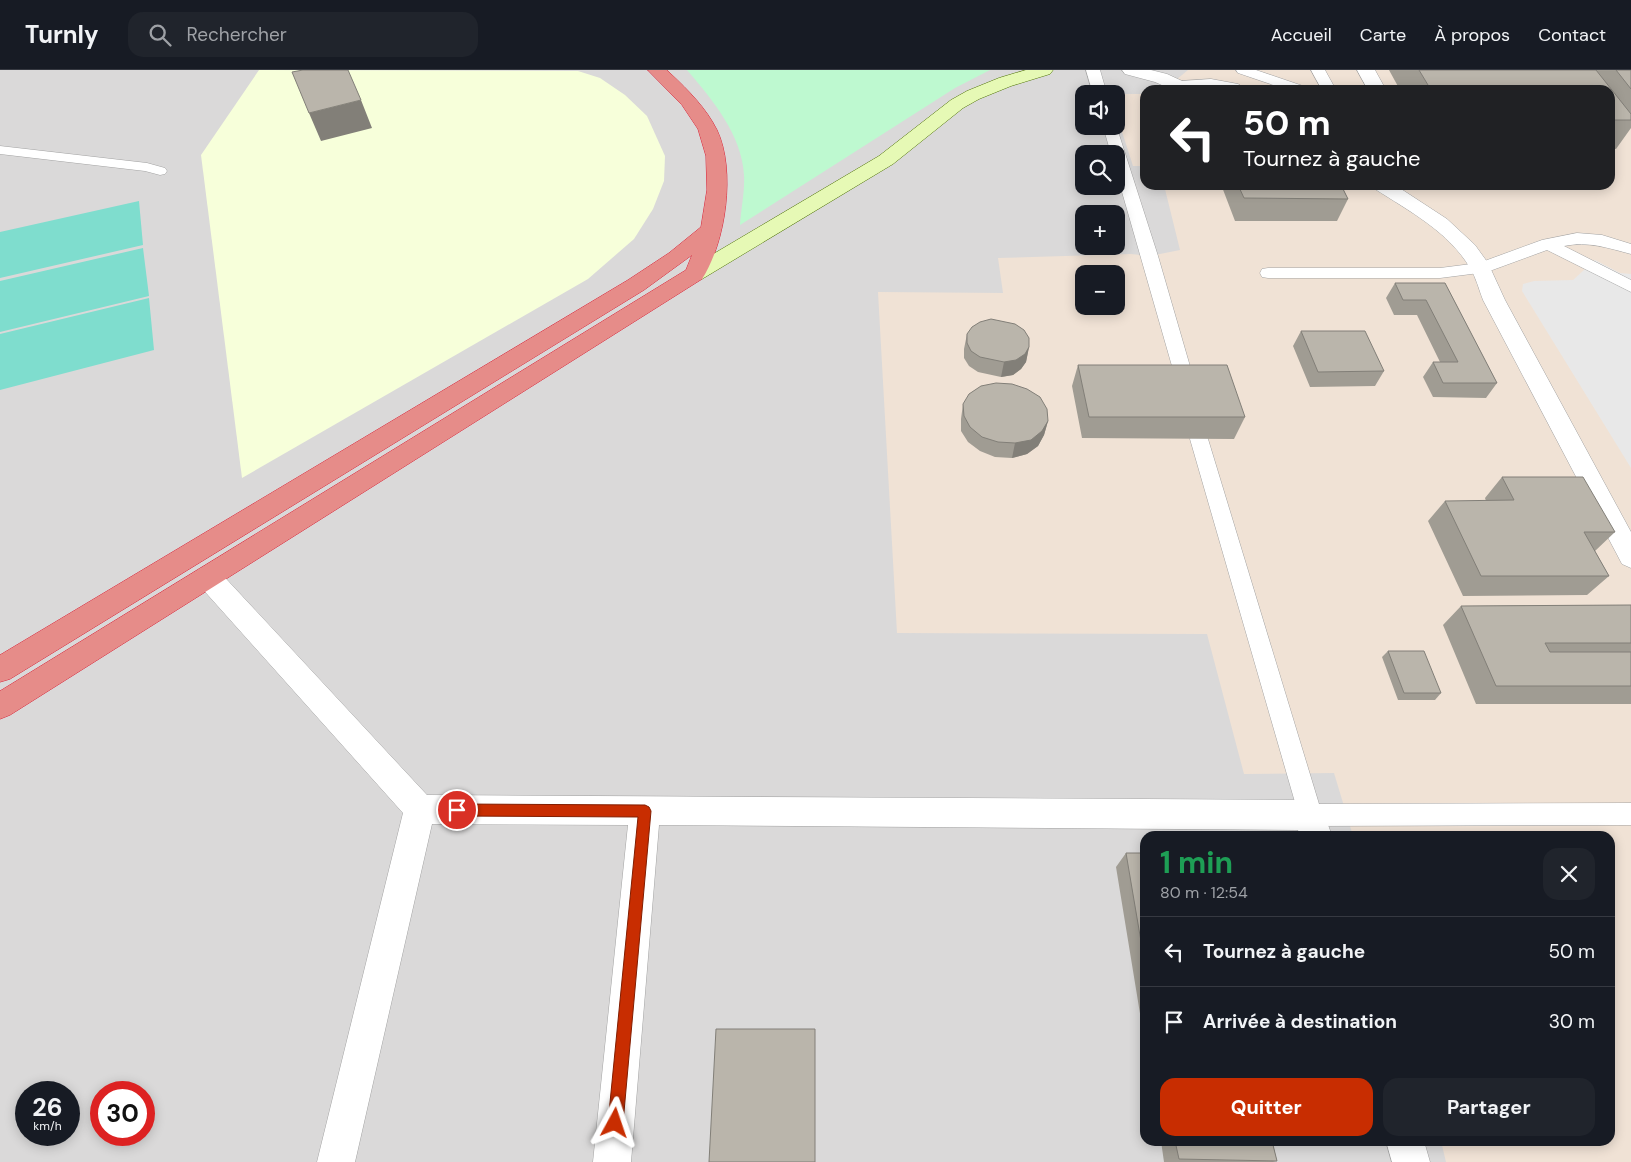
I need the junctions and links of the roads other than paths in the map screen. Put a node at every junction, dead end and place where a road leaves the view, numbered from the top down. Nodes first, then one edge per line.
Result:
1 (640, 70) edge
2 (657, 70) edge
3 (1044, 70) edge
4 (1092, 70) edge
5 (1131, 70) edge
6 (1243, 70) edge
7 (1283, 70) edge
8 (1318, 70) edge
9 (1366, 70) edge
10 (1097, 85) edge
11 (1175, 85) edge
12 (1198, 85) edge
13 (1228, 85) edge
14 (1287, 85) edge
15 (1294, 85) edge
16 (1326, 85) edge
17 (1374, 85) edge
18 (673, 86) junction
19 (1113, 135) edge
20 (0, 150) edge
21 (160, 171) dead end
22 (1392, 190) edge
23 (709, 231) junction
24 (1548, 244) junction
25 (1631, 249) edge
26 (1481, 268) junction
27 (1268, 273) dead end
28 (695, 274) junction
29 (1631, 287) edge
30 (1186, 387) edge
31 (1199, 439) edge
32 (1624, 528) edge
33 (1631, 557) edge
34 (208, 577) junction
35 (0, 670) edge
36 (0, 706) edge
37 (420, 809) junction
38 (645, 811) junction
39 (1631, 814) edge
40 (1313, 826) edge
41 (1406, 1146) edge
42 (336, 1162) edge
43 (612, 1162) edge
44 (1411, 1162) edge

1 - 18 highway
2 - 18 highway
3 - 28 street
4 - 10 lane
5 - 11 street
6 - 14 lane
7 - 15 lane
8 - 16 lane
9 - 17 street
12 - 13 lane
18 - 23 highway
19 - 30 lane
20 - 21 lane
22 - 26 street
23 - 28 highway
23 - 35 highway
24 - 25 lane
24 - 26 lane
24 - 29 lane
26 - 27 lane
26 - 32 street
28 - 34 highway
31 - 40 lane
32 - 33 street
34 - 36 highway
34 - 37 street
37 - 38 street
37 - 42 street
38 - 40 street
38 - 43 street
39 - 40 lane
41 - 44 street

